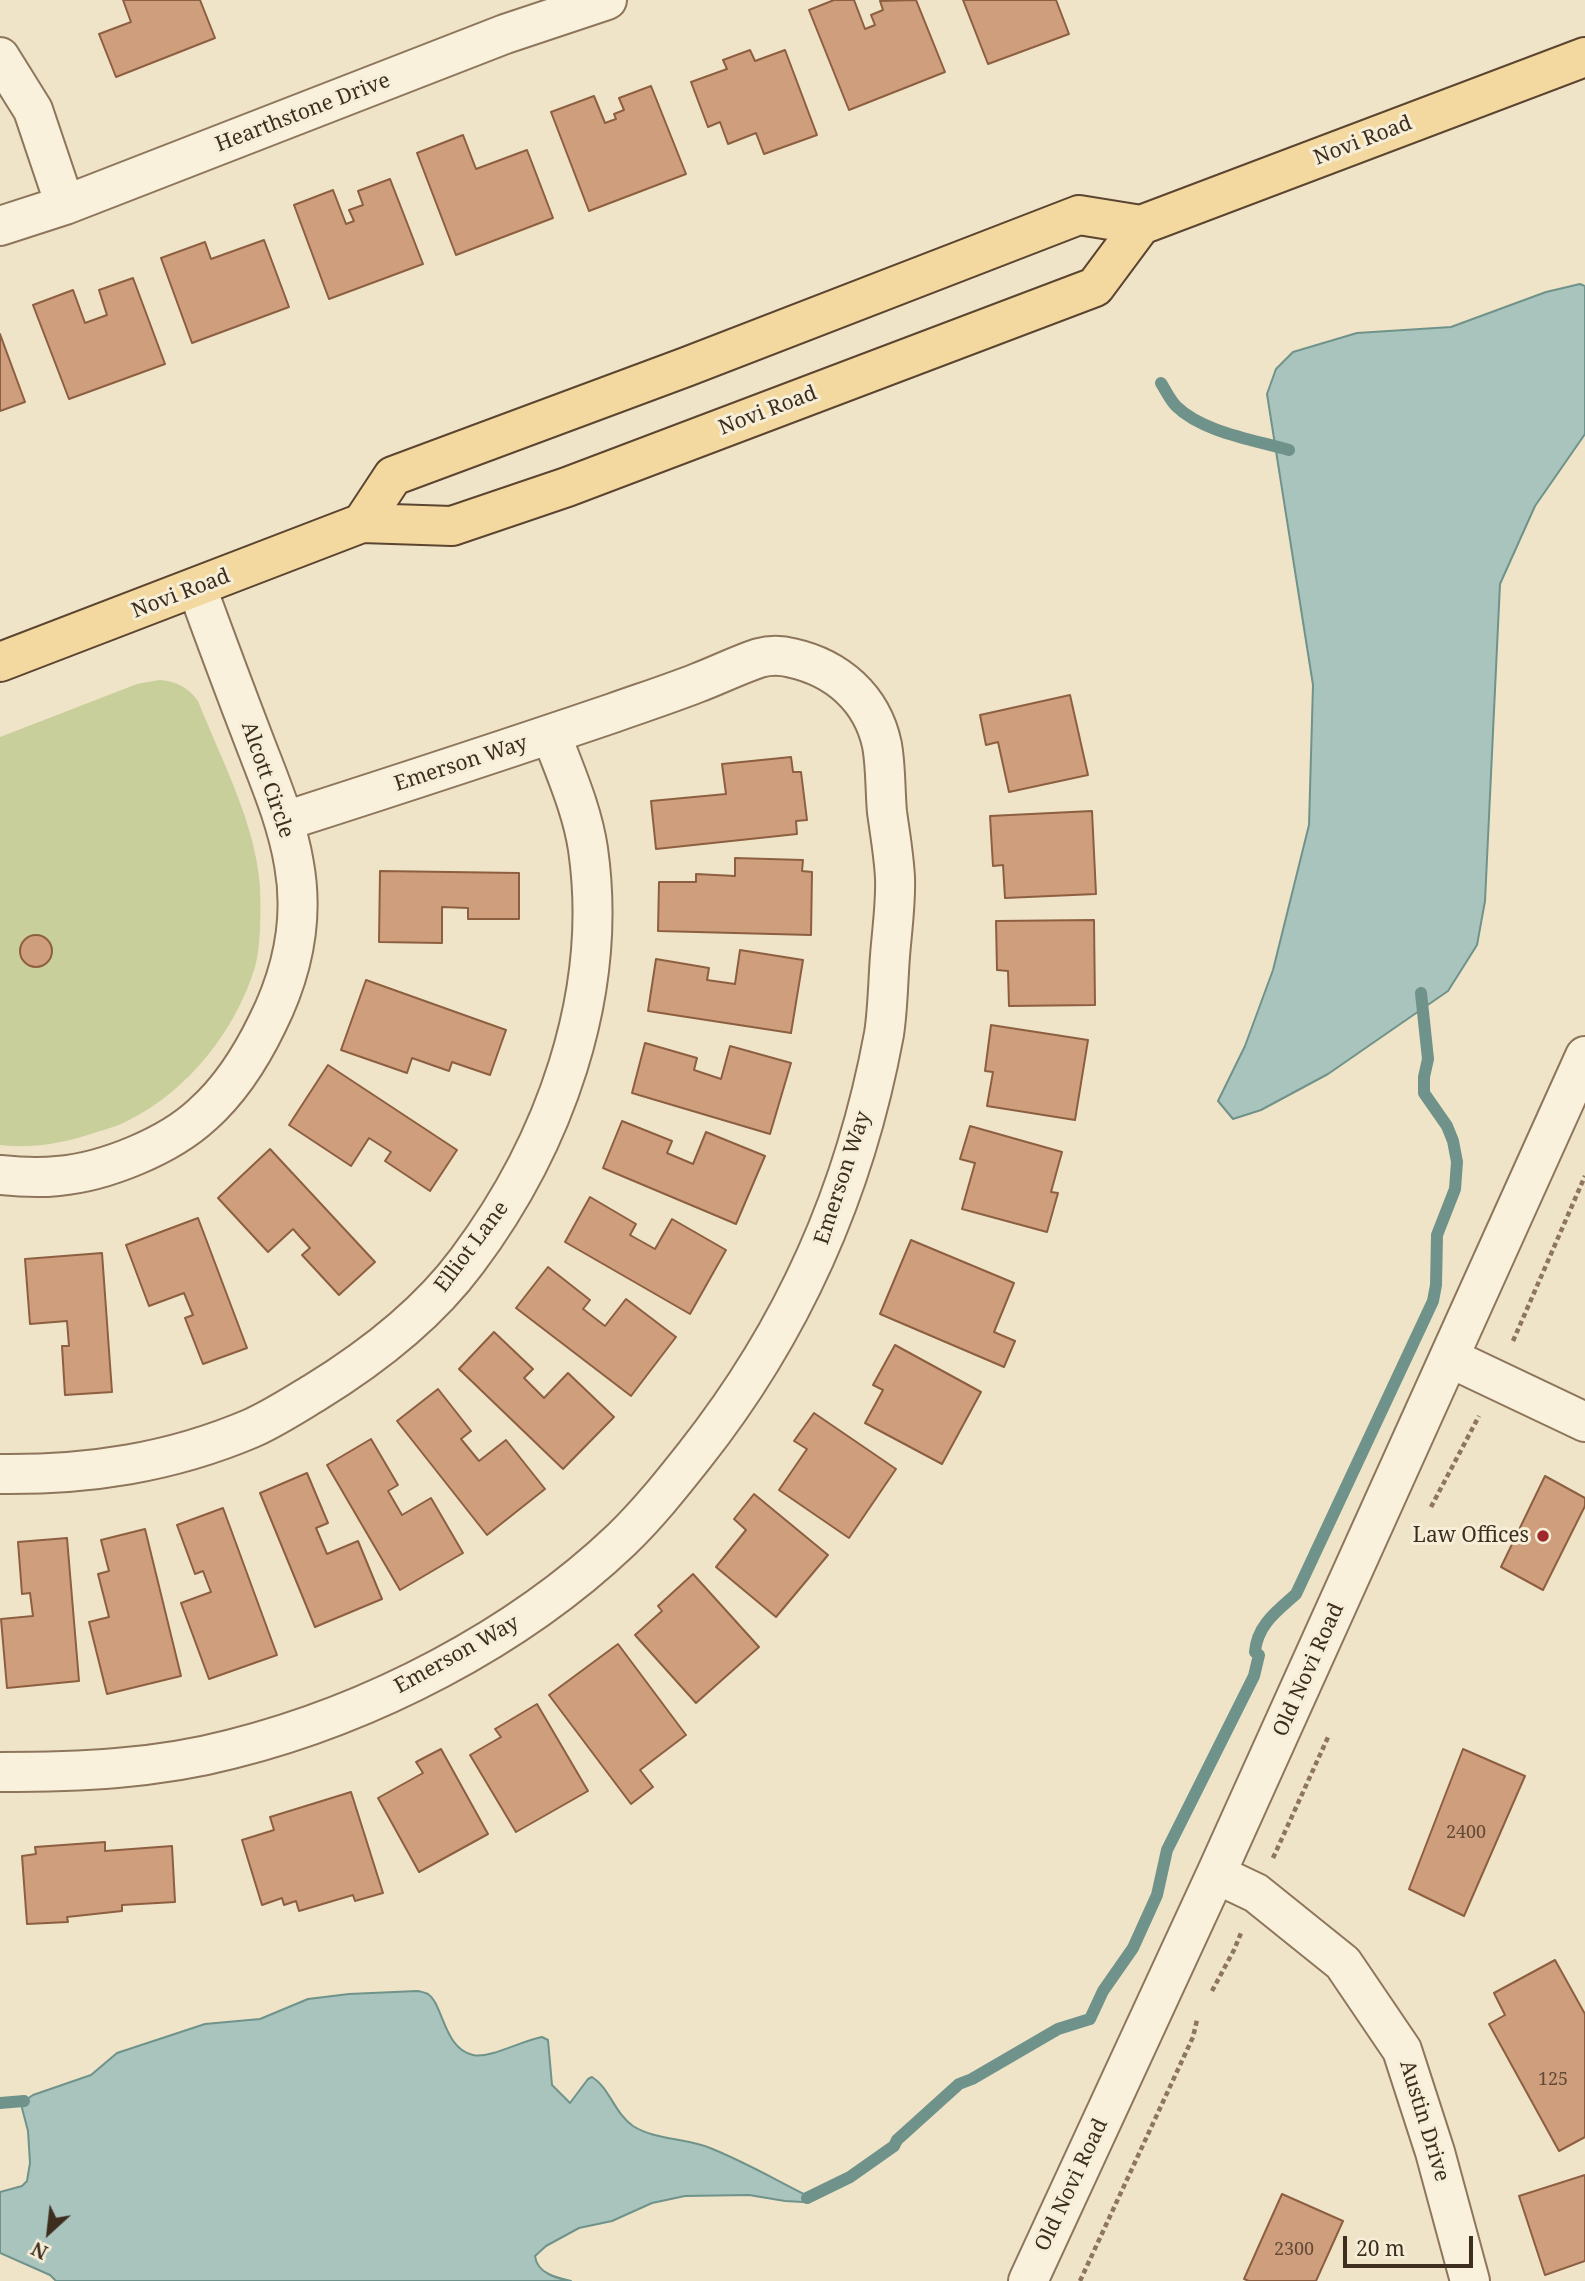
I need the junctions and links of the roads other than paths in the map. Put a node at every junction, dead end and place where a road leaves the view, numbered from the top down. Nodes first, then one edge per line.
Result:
1 (607, 0) edge
2 (0, 57) edge
3 (1585, 58) edge
4 (65, 205) junction
5 (1141, 225) junction
6 (0, 226) edge
7 (362, 523) junction
8 (197, 588) junction
9 (0, 662) edge
10 (551, 734) junction
11 (285, 821) junction
12 (1585, 1056) edge
13 (0, 1175) edge
14 (1450, 1358) junction
15 (1585, 1422) edge
16 (0, 1474) edge
17 (0, 1772) edge
18 (1216, 1874) junction
19 (1028, 2281) edge
20 (1470, 2281) edge

1 - 4 street, Hearthstone Drive
2 - 4 street
3 - 5 main road, Novi Road
4 - 6 street, Hearthstone Drive
5 - 7 main road, Novi Road
5 - 7 main road, Novi Road
7 - 8 main road, Novi Road
8 - 9 main road, Novi Road
8 - 11 street, Alcott Circle
10 - 11 street, Emerson Way
10 - 16 street, Elliot Lane
10 - 17 street, Emerson Way
11 - 13 street, Alcott Circle
12 - 14 street, Old Novi Road
14 - 15 street
14 - 18 street, Old Novi Road
18 - 19 street, Old Novi Road
18 - 20 street, Austin Drive

